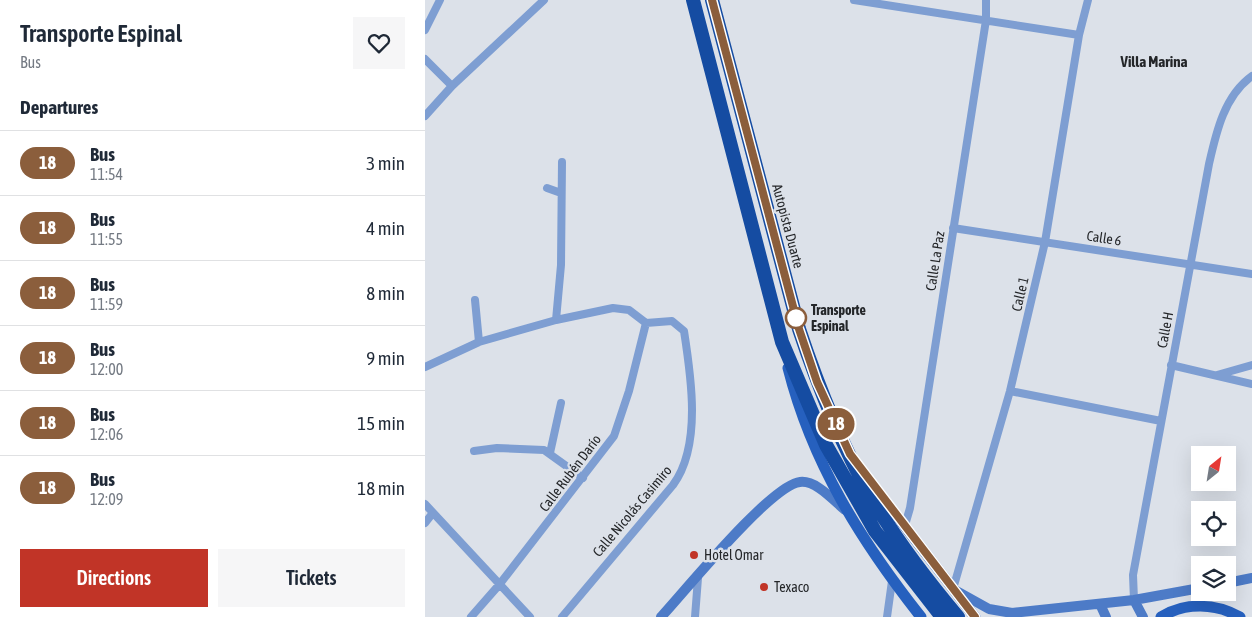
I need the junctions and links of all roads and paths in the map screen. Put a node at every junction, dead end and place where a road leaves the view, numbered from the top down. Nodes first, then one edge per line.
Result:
1 (439, 0) edge
2 (544, 0) edge
3 (693, 0) edge
4 (712, 0) edge
5 (854, 0) edge
6 (987, 0) edge
7 (1088, 0) edge
8 (885, 2) edge
9 (986, 20) junction
10 (425, 30) edge
11 (1079, 35) junction
12 (425, 59) edge
13 (1252, 76) edge
14 (453, 86) junction
15 (425, 116) edge
16 (562, 162) dead end
17 (547, 188) dead end
18 (561, 193) junction
19 (953, 228) junction
20 (1045, 242) junction
21 (1191, 264) junction
22 (1252, 274) edge
23 (475, 300) dead end
24 (556, 320) junction
25 (646, 323) junction
26 (479, 342) junction
27 (781, 342) junction
28 (1171, 365) junction
29 (1252, 365) edge
30 (425, 367) edge
31 (1215, 375) junction
32 (1252, 384) edge
33 (1010, 391) junction
34 (561, 403) dead end
35 (1161, 421) junction
36 (475, 451) dead end
37 (550, 453) junction
38 (850, 454) junction
39 (583, 478) junction
40 (425, 504) edge
41 (845, 510) junction
42 (432, 514) junction
43 (425, 523) edge
44 (905, 525) junction
45 (698, 578) junction
46 (1252, 578) edge
47 (892, 580) junction
48 (1236, 581) edge
49 (499, 585) junction
50 (953, 589) junction
51 (1191, 590) edge
52 (1134, 600) junction
53 (1100, 604) junction
54 (471, 617) edge
55 (530, 617) edge
56 (562, 617) edge
57 (661, 617) edge
58 (695, 617) edge
59 (887, 617) edge
60 (921, 617) edge
61 (942, 617) edge
62 (958, 617) edge
63 (975, 617) edge
64 (1106, 617) edge
65 (1143, 617) edge
66 (1161, 617) edge
67 (1240, 617) edge

1 - 10 street
2 - 14 street
3 - 27 highway
4 - 38 highway, Autopista Duarte
5 - 8 street
6 - 9 street, Calle La Paz
7 - 11 street, Calle 1
8 - 9 street
9 - 11 street
9 - 19 street, Calle La Paz
11 - 20 street, Calle 1
12 - 14 street
13 - 21 street, Calle H
14 - 15 street
16 - 18 street
17 - 18 street
18 - 24 street
19 - 20 street, Calle 6
19 - 44 street, Calle La Paz
20 - 21 street, Calle 6
20 - 33 street, Calle 1
21 - 22 street, Calle 6
21 - 28 street, Calle H
23 - 26 street
24 - 25 street
24 - 26 street
25 - 39 street, Calle Rubén Darío
25 - 56 street, Calle Nicolás Casimiro
26 - 30 street
27 - 41 main road
27 - 61 highway
28 - 31 street
28 - 35 street, Calle H
29 - 31 street
31 - 32 street
33 - 35 street
33 - 50 street, Calle 1
34 - 37 street
35 - 52 street, Calle H
36 - 37 street
37 - 39 street
38 - 44 main road, Autopista Duarte
38 - 62 highway, Autopista Duarte
39 - 49 street, Calle Rubén Darío
40 - 42 street
41 - 45 main road
41 - 47 main road
42 - 43 street
42 - 49 street
44 - 50 main road, Autopista Duarte
45 - 57 main road
45 - 58 street
46 - 48 main road
47 - 59 street
47 - 60 main road
49 - 54 street, Calle Rubén Darío
49 - 55 street
50 - 53 main road
50 - 63 main road, Autopista Duarte
51 - 52 main road
52 - 53 main road
52 - 65 main road
53 - 64 main road
66 - 67 main road

